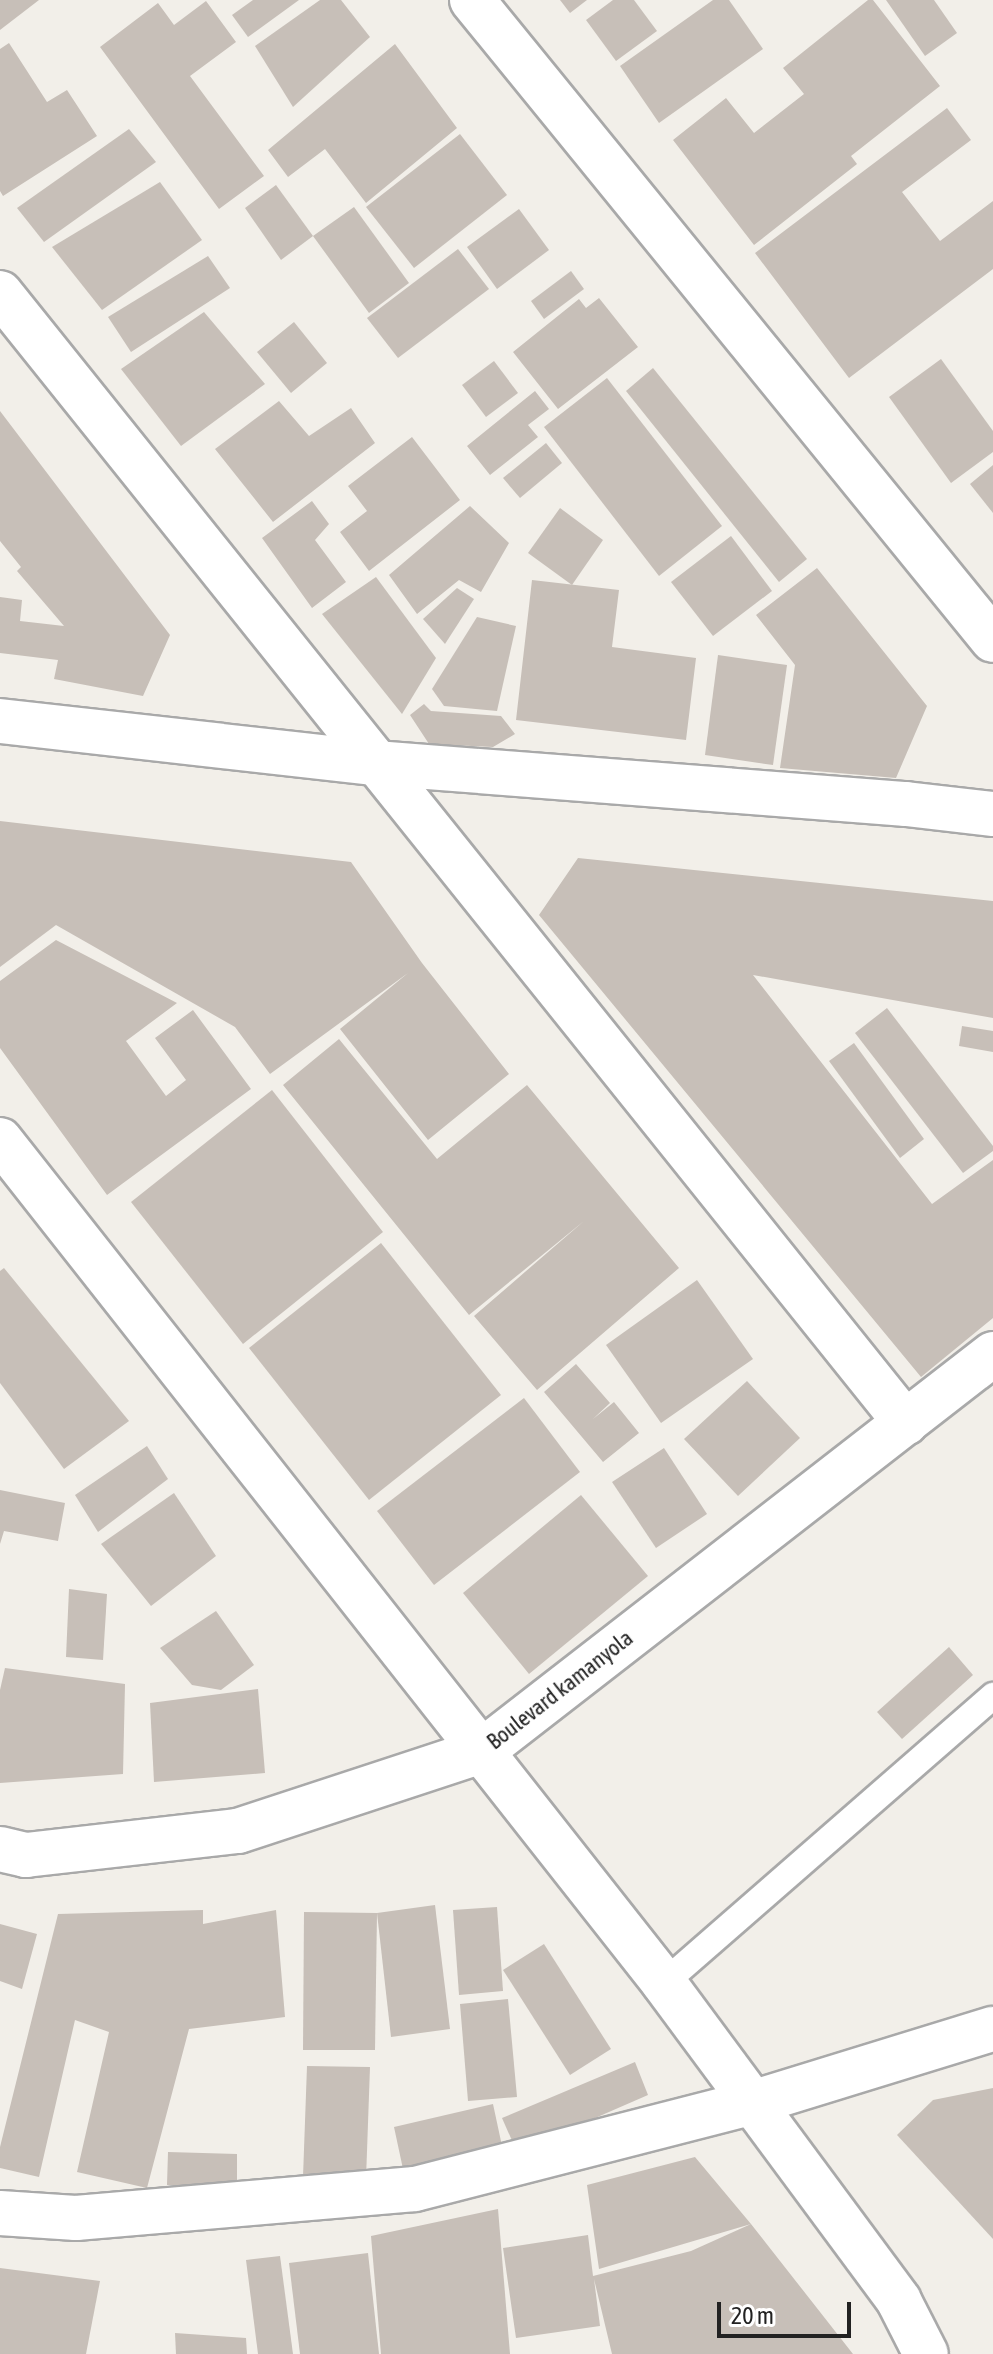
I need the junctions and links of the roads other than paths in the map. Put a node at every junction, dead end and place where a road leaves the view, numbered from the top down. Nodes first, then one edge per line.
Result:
1 (472, 0) edge
2 (0, 293) edge
3 (993, 640) edge
4 (0, 721) edge
5 (375, 763) junction
6 (993, 814) edge
7 (0, 1140) edge
8 (993, 1354) edge
9 (906, 1423) junction
10 (993, 1696) edge
11 (482, 1751) junction
12 (0, 1849) edge
13 (664, 1983) junction
14 (993, 2029) edge
15 (755, 2102) junction
16 (0, 2213) edge
17 (926, 2354) edge

1 - 3 street
2 - 5 street
4 - 5 street
5 - 6 street
5 - 9 street
7 - 11 street
8 - 9 street, Boulevard kamanyola
9 - 11 street, Boulevard kamanyola
10 - 13 lane
11 - 12 street, Boulevard kamanyola
11 - 13 street
13 - 15 street
14 - 15 street
15 - 16 street
15 - 17 street

